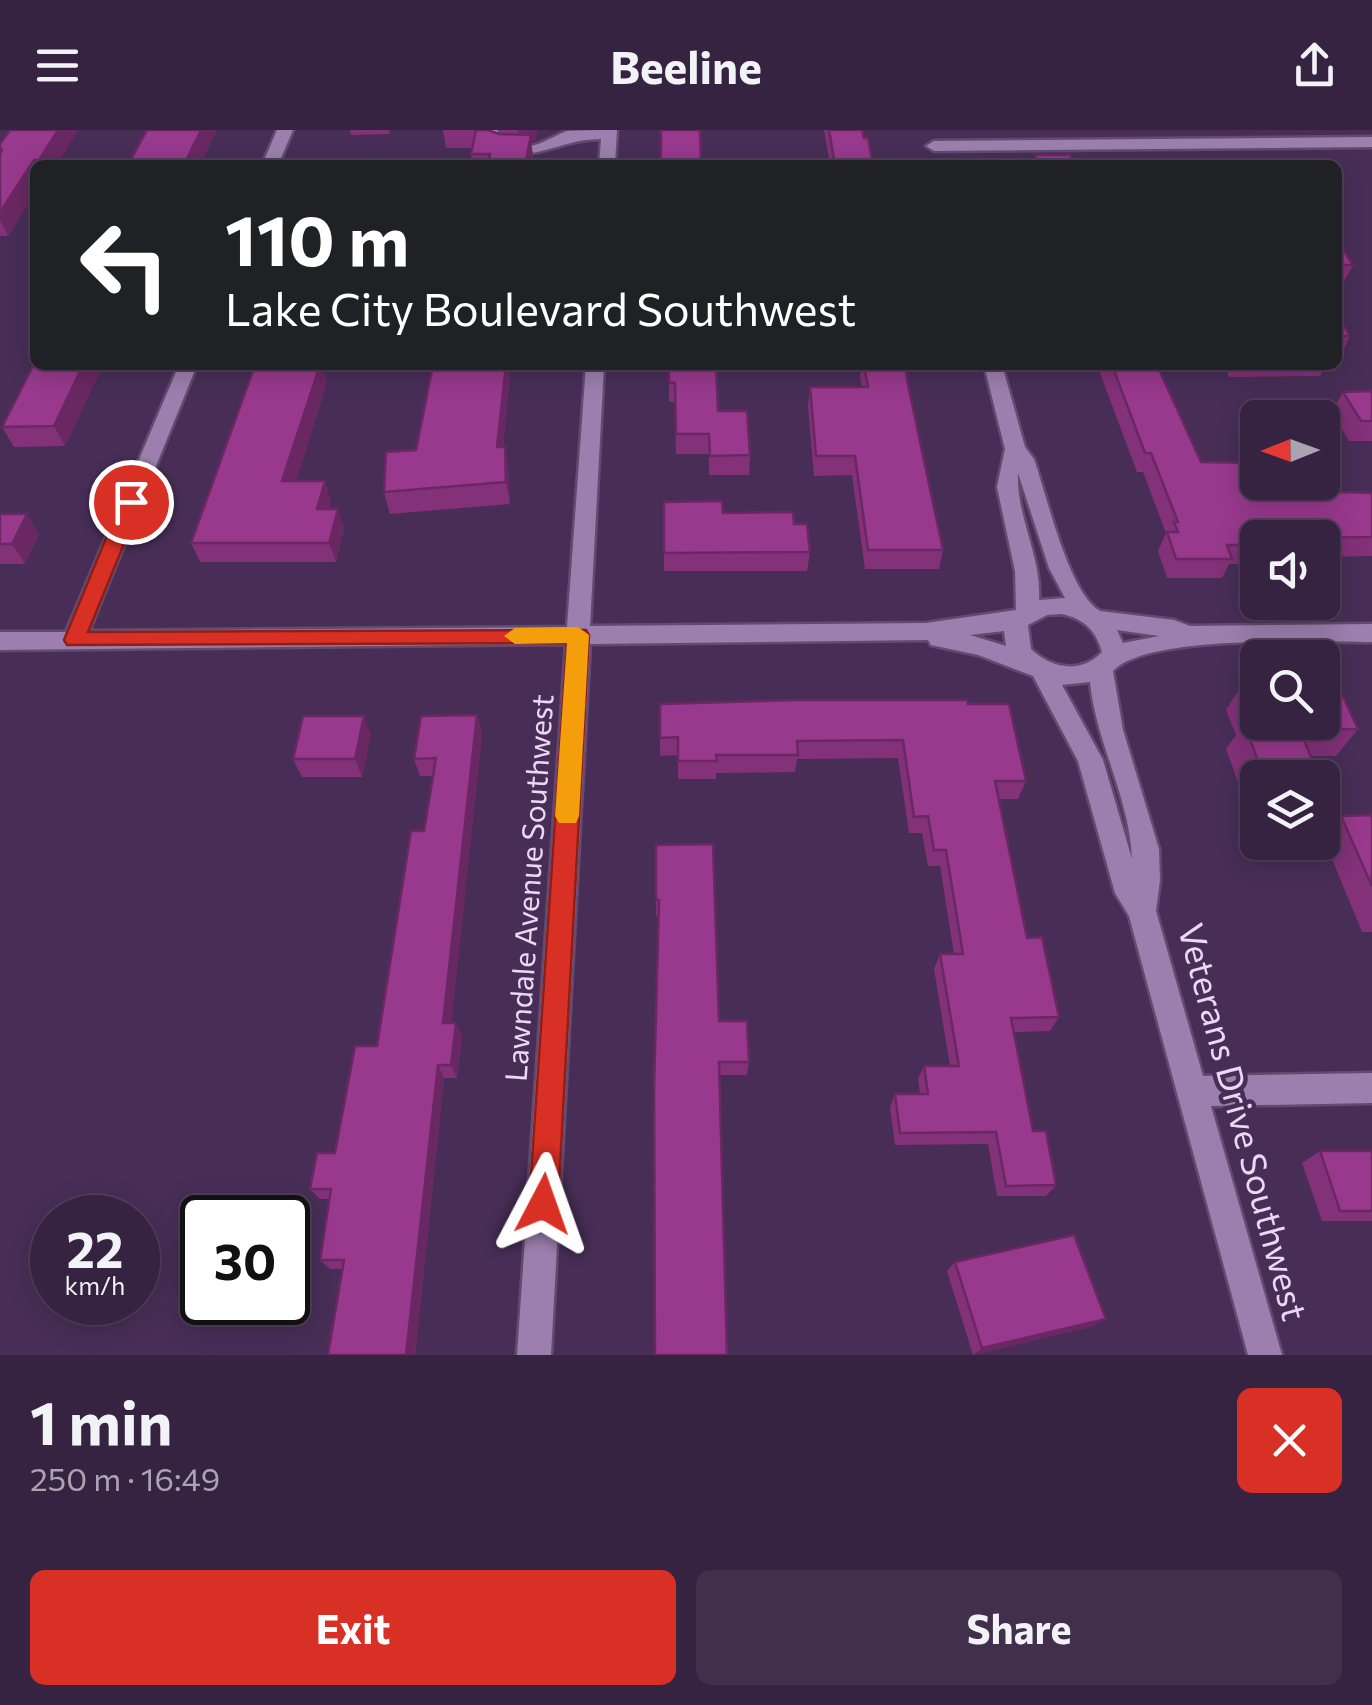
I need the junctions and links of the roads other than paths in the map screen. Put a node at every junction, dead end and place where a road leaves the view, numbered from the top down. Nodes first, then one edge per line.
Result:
1 (285, 130) edge
2 (490, 130) edge
3 (571, 132) edge
4 (609, 132) edge
5 (932, 138) edge
6 (1372, 142) edge
7 (272, 160) edge
8 (607, 160) edge
9 (186, 370) edge
10 (595, 370) edge
11 (994, 370) edge
12 (1014, 449) junction
13 (1090, 615) junction
14 (1022, 616) junction
15 (926, 632) junction
16 (1372, 633) edge
17 (578, 635) junction
18 (1188, 635) junction
19 (74, 640) junction
20 (0, 641) edge
21 (1107, 662) junction
22 (1035, 667) junction
23 (1142, 910) junction
24 (1372, 1088) edge
25 (1192, 1091) junction
26 (534, 1355) edge
27 (1265, 1355) edge

1 - 7 street
2 - 3 street
3 - 4 street
4 - 8 street
5 - 6 street
9 - 19 street
10 - 17 street, Lawndale Avenue Southwest
11 - 12 street
12 - 13 street
12 - 14 street
13 - 14 street
13 - 18 street
13 - 21 street
14 - 15 street
14 - 22 street
15 - 17 street
15 - 22 street
16 - 18 street
17 - 19 street
17 - 26 street, Lawndale Avenue Southwest
18 - 21 street
19 - 20 street
21 - 22 street
21 - 23 street, Veterans Drive Southwest
22 - 23 street, Veterans Drive Southwest
23 - 25 street, Veterans Drive Southwest
24 - 25 street
25 - 27 street, Veterans Drive Southwest

